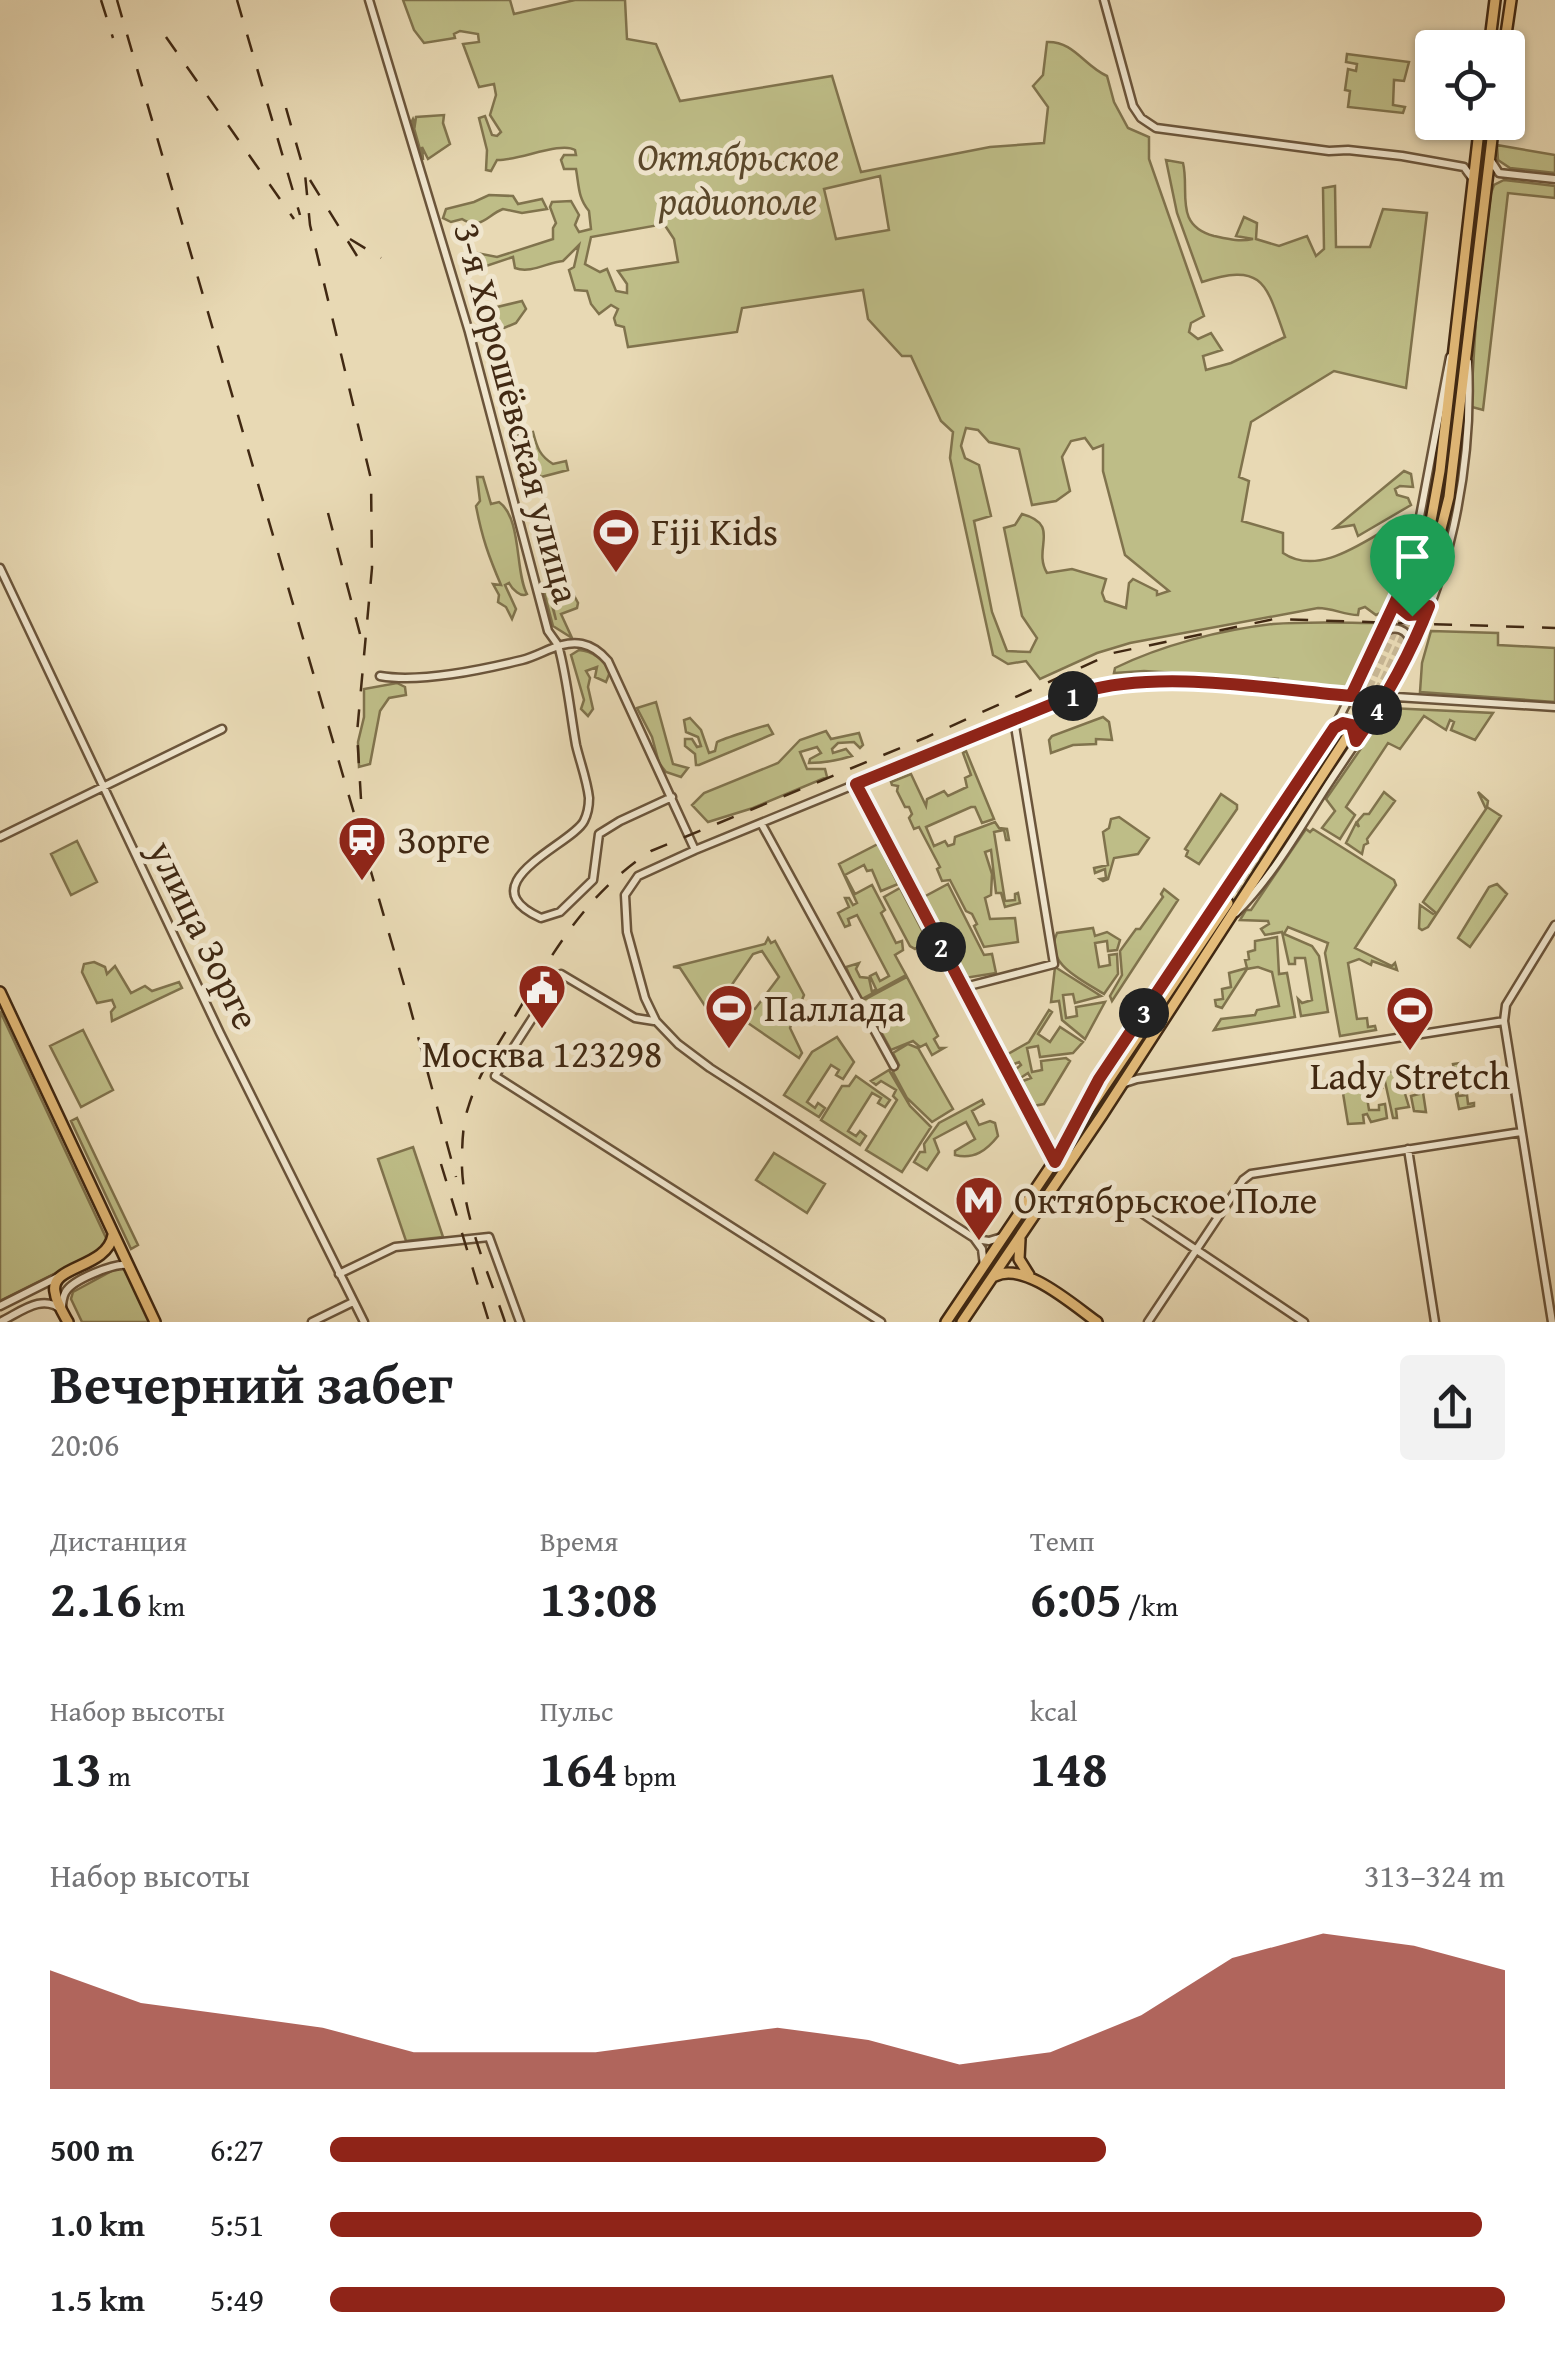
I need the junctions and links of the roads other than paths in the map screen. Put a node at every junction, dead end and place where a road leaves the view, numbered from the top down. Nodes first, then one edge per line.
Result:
1 (368, 0) edge
2 (1104, 0) edge
3 (1495, 0) edge
4 (1510, 0) edge
5 (1491, 30) edge
6 (1506, 30) edge
7 (1478, 140) edge
8 (1492, 140) edge
9 (1476, 156) junction
10 (1490, 158) junction
11 (1464, 167) junction
12 (1498, 173) junction
13 (1555, 179) edge
14 (1473, 184) junction
15 (1486, 185) junction
16 (0, 568) edge
17 (1403, 598) junction
18 (1424, 605) junction
19 (1379, 638) junction
20 (558, 644) junction
21 (1410, 652) junction
22 (1399, 675) junction
23 (380, 676) dead end
24 (1328, 694) junction
25 (1351, 696) junction
26 (1385, 698) junction
27 (1410, 700) junction
28 (1555, 707) edge
29 (1341, 715) junction
30 (1014, 720) junction
31 (222, 728) dead end
32 (1334, 728) junction
33 (1352, 739) junction
34 (856, 784) junction
35 (104, 788) junction
36 (672, 797) junction
37 (761, 823) junction
38 (0, 837) edge
39 (694, 850) junction
40 (1228, 903) tunnel mouth
41 (1555, 926) edge
42 (961, 988) junction
43 (0, 992) edge
44 (656, 1021) junction
45 (1504, 1021) junction
46 (1140, 1056) junction
47 (894, 1066) dead end
48 (1152, 1077) junction
49 (1121, 1086) junction
50 (1521, 1132) junction
51 (1408, 1150) junction
52 (1055, 1162) junction
53 (1140, 1212) dead end
54 (114, 1232) junction
55 (1020, 1236) junction
56 (1003, 1237) junction
57 (974, 1238) junction
58 (1197, 1250) junction
59 (103, 1255) junction
60 (116, 1255) junction
61 (131, 1265) junction
62 (984, 1266) junction
63 (109, 1267) junction
64 (339, 1274) junction
65 (61, 1276) junction
66 (1031, 1278) junction
67 (989, 1281) junction
68 (353, 1302) junction
69 (0, 1306) edge
70 (62, 1310) junction
71 (0, 1322) edge
72 (68, 1322) edge
73 (155, 1322) edge
74 (312, 1322) edge
75 (364, 1322) edge
76 (520, 1322) edge
77 (881, 1322) edge
78 (946, 1322) edge
79 (962, 1322) edge
80 (1097, 1322) edge
81 (1148, 1322) edge
82 (1304, 1322) edge
83 (1435, 1322) edge
84 (1552, 1322) edge

1 - 20 street, 3-я Хорошёвская улица
2 - 11 street
3 - 5 main road
4 - 6 main road
7 - 9 main road
8 - 10 main road
9 - 11 street
9 - 14 main road
10 - 12 street
10 - 15 main road
11 - 14 street
12 - 13 street
12 - 15 street
14 - 17 main road
15 - 18 main road
16 - 35 street, улица Зорге
17 - 18 street
17 - 19 street
18 - 21 street
19 - 21 street
19 - 25 street
20 - 23 street
20 - 36 street, 3-я Хорошёвская улица
20 - 36 street
21 - 22 street
22 - 26 street
22 - 27 street
24 - 25 street
24 - 29 street
24 - 30 street
25 - 26 street
25 - 29 street
26 - 27 street
26 - 33 street
27 - 28 street
29 - 32 street
30 - 34 street
30 - 42 street
31 - 35 street
32 - 33 street
32 - 52 street
33 - 46 main road
34 - 37 street
34 - 42 street
35 - 38 street
35 - 64 street, улица Зорге
36 - 39 street, 3-я Хорошёвская улица
37 - 39 street
37 - 47 street
39 - 44 street
40 - 52 main road
41 - 45 street
42 - 52 street
43 - 54 main road
44 - 57 street
44 - 77 street
45 - 48 street
45 - 50 street
46 - 48 street
46 - 49 main road
48 - 49 street
49 - 55 main road
50 - 51 street
50 - 84 street
51 - 58 street
51 - 83 street
52 - 56 main road
53 - 58 street
54 - 59 main road
54 - 60 street
54 - 61 main road
55 - 66 main road
55 - 67 main road
56 - 57 street
56 - 62 main road
57 - 62 street
58 - 81 street
58 - 82 street
59 - 60 main road
59 - 65 main road
60 - 61 main road
60 - 63 street
61 - 63 street
61 - 73 main road
62 - 78 main road
63 - 70 street
64 - 68 street, улица Зорге
64 - 76 street
65 - 69 street
65 - 70 main road
66 - 67 main road
66 - 80 main road
67 - 79 main road
68 - 74 street
68 - 75 street, улица Зорге
70 - 71 street
70 - 72 main road

